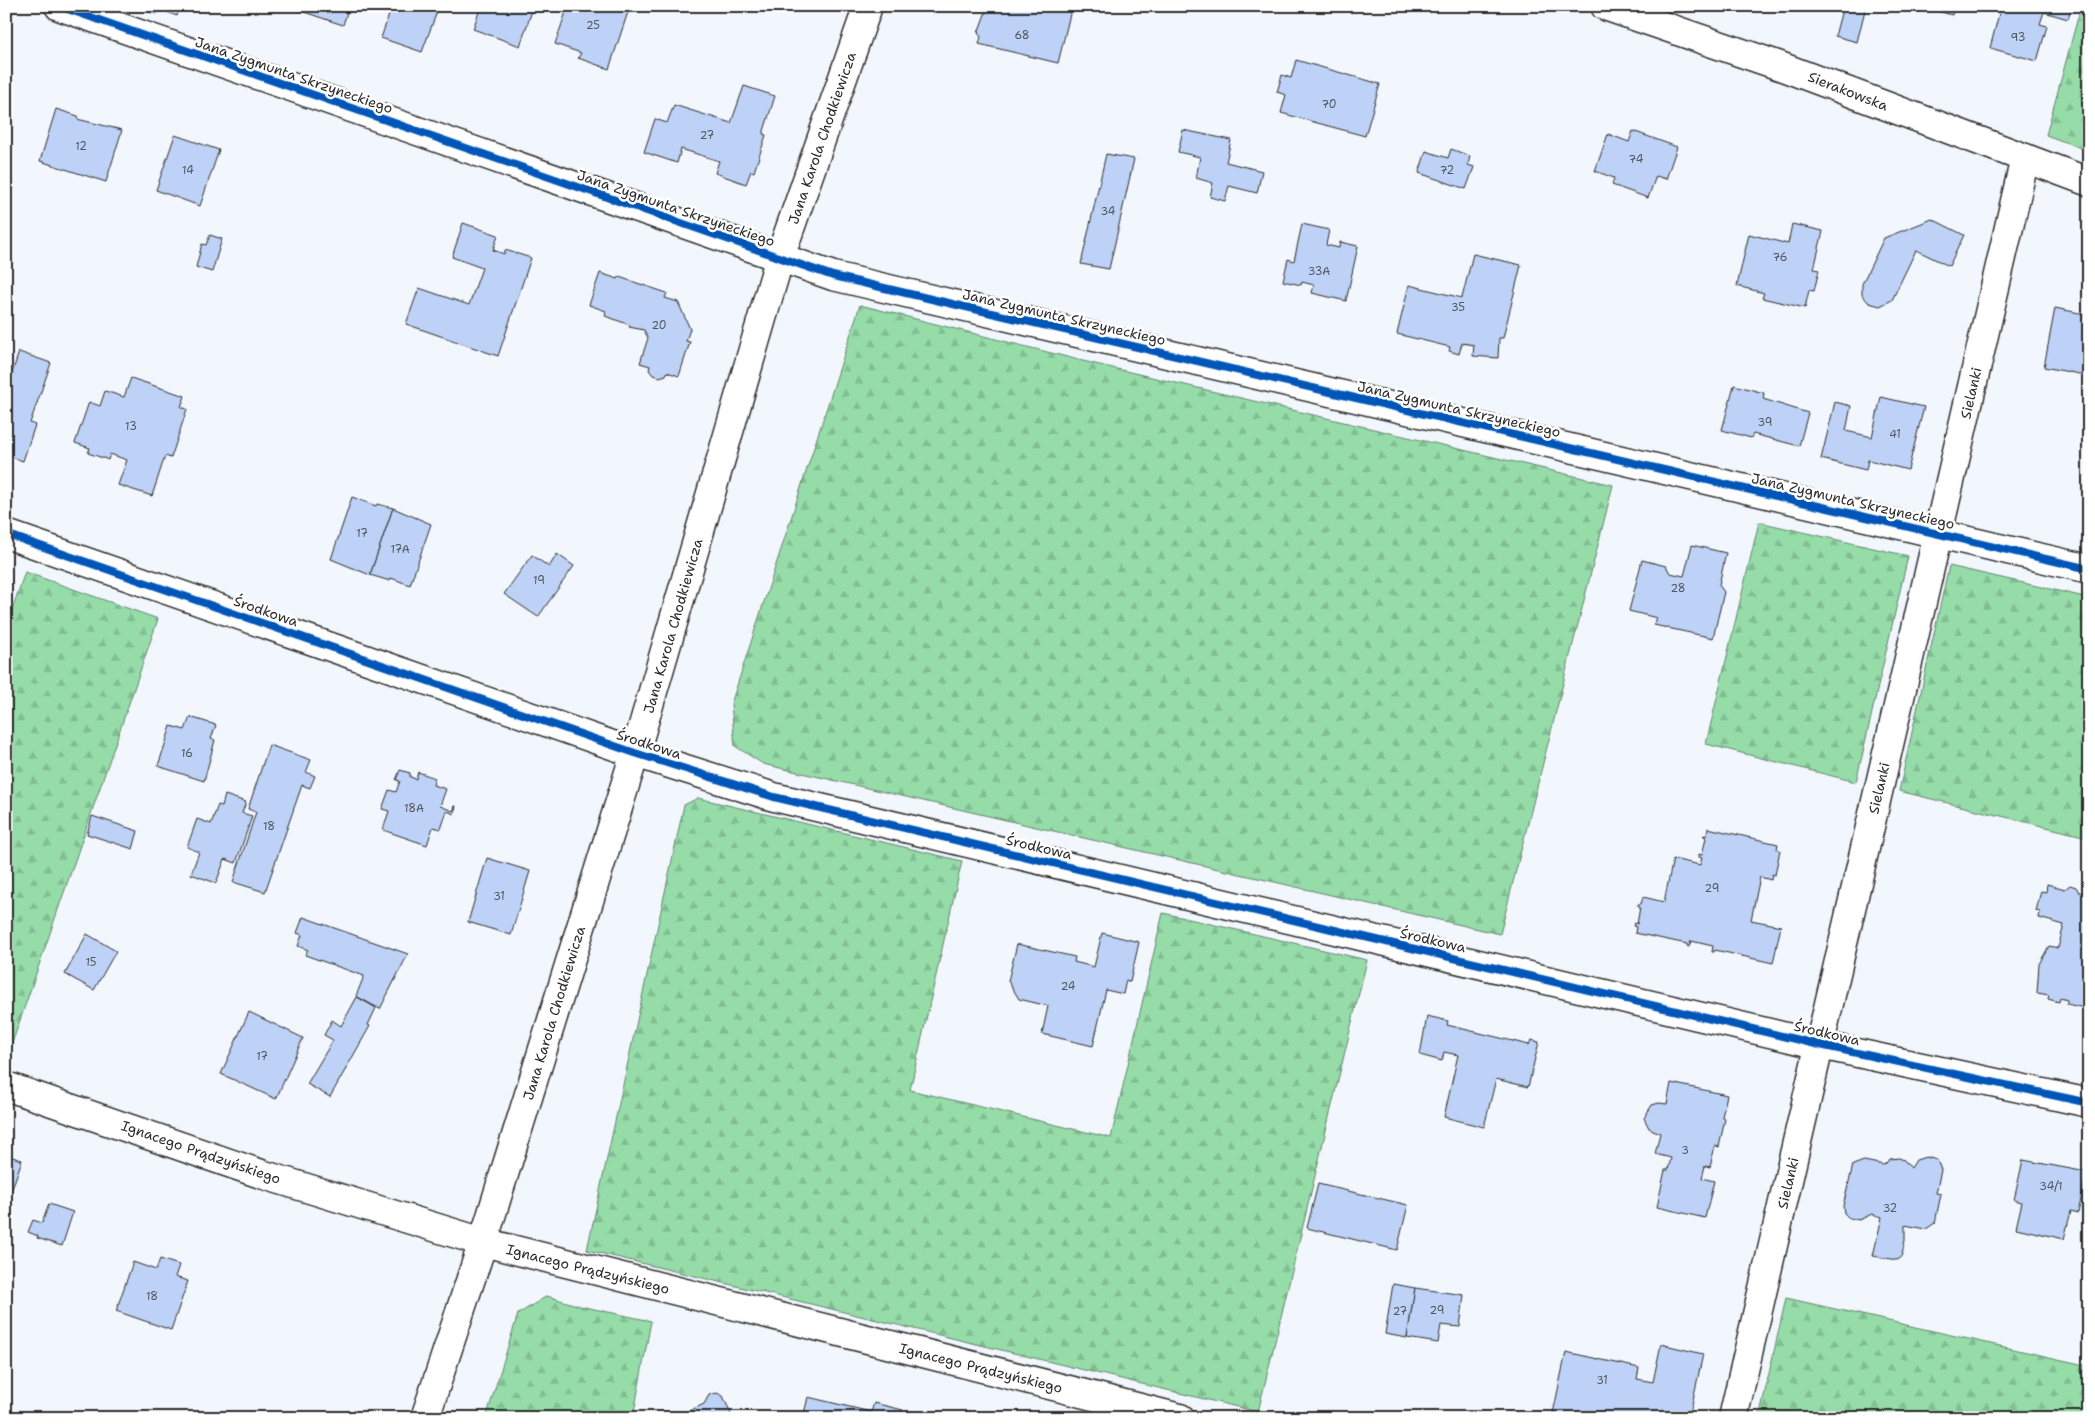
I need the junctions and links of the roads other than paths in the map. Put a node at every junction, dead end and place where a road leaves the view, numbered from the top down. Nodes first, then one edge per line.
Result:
1 (59, 6) edge
2 (868, 6) edge
3 (1605, 6) edge
4 (2025, 158) junction
5 (2089, 182) edge
6 (780, 257) junction
7 (6, 534) edge
8 (1938, 534) junction
9 (2089, 569) edge
10 (636, 753) junction
11 (1820, 1045) junction
12 (6, 1086) edge
13 (2089, 1103) edge
14 (483, 1242) junction
15 (425, 1418) edge
16 (1180, 1418) edge
17 (1733, 1418) edge

1 - 6 street, Jana Zygmunta Skrzyneckiego
2 - 6 street, Jana Karola Chodkiewicza
3 - 4 street, Sierakowska
4 - 5 street, Sierakowska
4 - 8 street, Sielanki
6 - 8 street, Jana Zygmunta Skrzyneckiego
6 - 10 street, Jana Karola Chodkiewicza
7 - 10 street, Środkowa
8 - 9 street, Jana Zygmunta Skrzyneckiego
8 - 11 street, Sielanki
10 - 11 street, Środkowa
10 - 14 street, Jana Karola Chodkiewicza
11 - 13 street, Środkowa
11 - 17 street, Sielanki
12 - 14 street, Ignacego Prądzyńskiego
14 - 15 street, Jana Karola Chodkiewicza
14 - 16 street, Ignacego Prądzyńskiego

